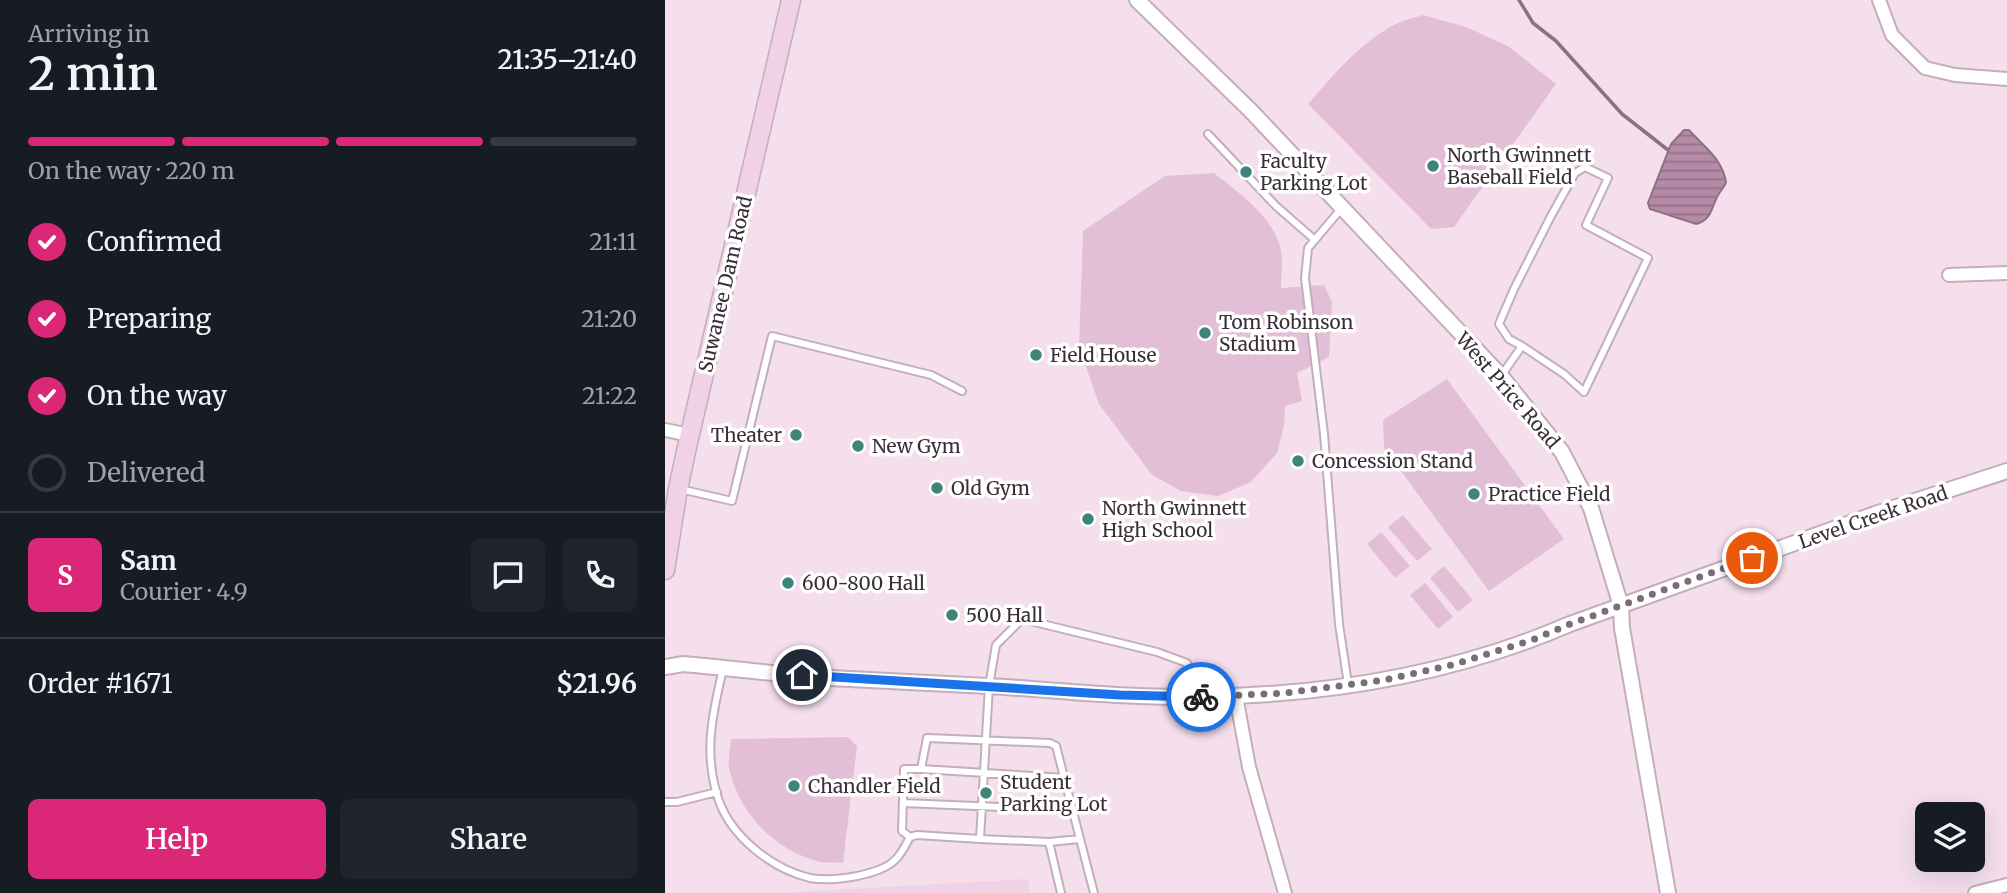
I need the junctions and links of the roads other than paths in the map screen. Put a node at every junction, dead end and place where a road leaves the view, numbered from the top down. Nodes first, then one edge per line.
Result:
1 (792, 0) edge
2 (1137, 0) edge
3 (1879, 0) edge
4 (2007, 79) edge
5 (1208, 134) dead end
6 (1342, 207) junction
7 (1315, 240) junction
8 (2007, 272) edge
9 (1949, 275) dead end
10 (1522, 346) junction
11 (1501, 376) junction
12 (962, 391) dead end
13 (665, 430) edge
14 (690, 435) junction
15 (2007, 471) edge
16 (678, 488) junction
17 (665, 570) edge
18 (1621, 606) junction
19 (665, 667) edge
20 (723, 668) junction
21 (1348, 684) junction
22 (989, 686) junction
23 (1236, 696) junction
24 (1193, 697) junction
25 (985, 740) junction
26 (921, 769) junction
27 (983, 772) junction
28 (1064, 778) junction
29 (717, 792) junction
30 (665, 802) edge
31 (903, 803) junction
32 (982, 807) junction
33 (1072, 810) junction
34 (910, 837) junction
35 (980, 839) junction
36 (1080, 839) junction
37 (1049, 842) junction
38 (2007, 885) edge
39 (1061, 893) edge
40 (1094, 893) edge
41 (1285, 893) edge
42 (1668, 893) edge
43 (1975, 893) edge

1 - 14 main road, Suwanee Dam Road
2 - 6 street, West Price Road
3 - 4 street
5 - 7 lane
6 - 7 lane
6 - 11 street, West Price Road
7 - 21 lane
8 - 9 street
10 - 10 lane
10 - 11 lane
11 - 18 street, West Price Road
12 - 16 lane
13 - 14 street
14 - 16 main road, Suwanee Dam Road
15 - 18 street, Level Creek Road
16 - 17 main road, Suwanee Dam Road
18 - 21 street, Level Creek Road
18 - 42 street, West Price Road
19 - 20 street, Level Creek Road
20 - 22 street, Level Creek Road
20 - 29 lane
21 - 23 street, Level Creek Road
22 - 24 street, Level Creek Road
22 - 24 lane
22 - 25 lane
23 - 24 street, Level Creek Road
23 - 41 street
25 - 26 lane
25 - 27 lane
25 - 28 lane
26 - 27 lane
26 - 31 lane
27 - 28 lane
27 - 32 lane
28 - 33 lane
29 - 30 lane
29 - 34 lane
31 - 32 lane
31 - 34 lane
32 - 33 lane
32 - 35 lane
33 - 36 lane
34 - 35 lane
35 - 37 lane
36 - 37 lane
36 - 40 lane
37 - 39 lane
38 - 43 street

